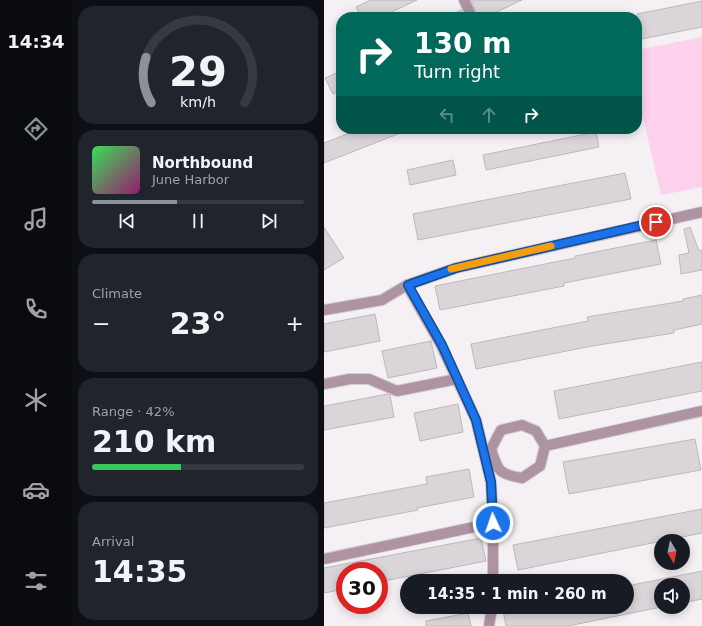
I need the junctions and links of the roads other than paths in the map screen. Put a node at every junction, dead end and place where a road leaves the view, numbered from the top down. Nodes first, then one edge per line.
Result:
1 (464, 0) edge
2 (470, 12) edge
3 (702, 212) edge
4 (408, 285) junction
5 (324, 310) edge
6 (457, 378) junction
7 (324, 384) edge
8 (702, 412) edge
9 (544, 446) junction
10 (493, 523) junction
11 (324, 559) edge
12 (493, 574) edge
13 (491, 614) edge
14 (490, 626) edge

1 - 2 street
3 - 4 street
4 - 5 street
4 - 6 street
6 - 7 street
6 - 10 street
8 - 9 street
9 - 9 street
10 - 11 street
10 - 12 street
13 - 14 street

